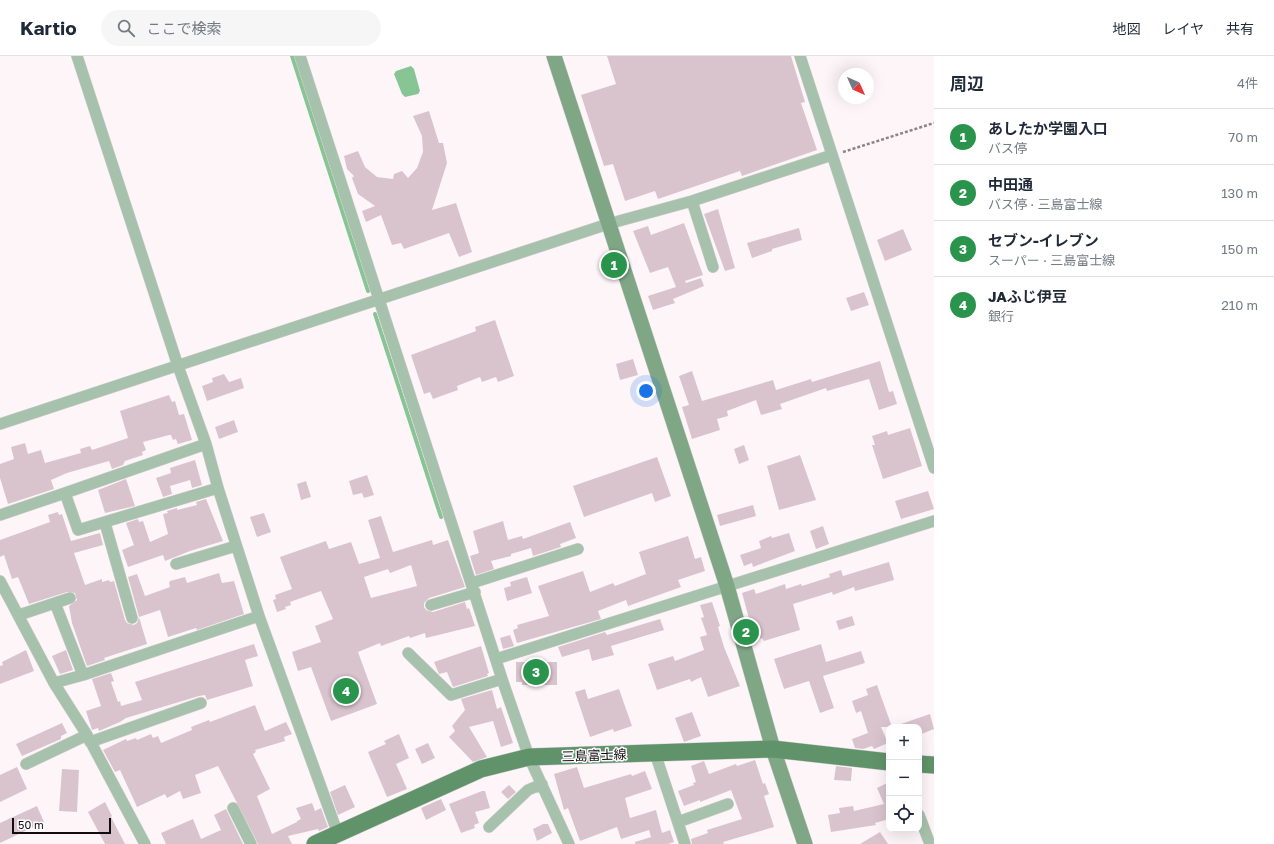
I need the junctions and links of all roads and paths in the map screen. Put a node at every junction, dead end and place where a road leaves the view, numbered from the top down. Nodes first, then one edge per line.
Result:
1 (77, 56) edge
2 (300, 56) edge
3 (554, 56) edge
4 (800, 56) edge
5 (934, 124) edge
6 (832, 155) junction
7 (692, 201) junction
8 (608, 224) junction
9 (713, 267) dead end
10 (378, 299) junction
11 (178, 366) junction
12 (0, 424) edge
13 (206, 444) junction
14 (934, 468) edge
15 (218, 488) junction
16 (65, 493) junction
17 (0, 514) edge
18 (934, 521) edge
19 (105, 523) junction
20 (236, 546) junction
21 (578, 549) dead end
22 (176, 564) dead end
23 (0, 581) edge
24 (727, 586) junction
25 (473, 587) junction
26 (70, 598) dead end
27 (55, 603) junction
28 (431, 605) dead end
29 (19, 615) junction
30 (259, 616) junction
31 (132, 618) dead end
32 (408, 653) dead end
33 (496, 658) junction
34 (83, 675) junction
35 (502, 679) junction
36 (54, 683) junction
37 (201, 703) dead end
38 (88, 738) junction
39 (773, 749) junction
40 (655, 753) junction
41 (530, 757) junction
42 (886, 762) edge
43 (26, 764) dead end
44 (922, 764) edge
45 (934, 765) edge
46 (542, 784) junction
47 (728, 804) dead end
48 (233, 808) dead end
49 (678, 822) junction
50 (922, 823) edge
51 (489, 828) dead end
52 (338, 834) junction
53 (145, 844) edge
54 (252, 844) edge
55 (316, 844) edge
56 (569, 844) edge
57 (685, 844) edge
58 (805, 844) edge
59 (930, 844) edge

1 - 11 street
2 - 10 street
3 - 8 street
4 - 6 street
5 - 6 path
6 - 7 street
6 - 14 street
7 - 8 street
7 - 9 street
8 - 10 street
8 - 24 street
10 - 11 street
10 - 25 street
11 - 12 street
11 - 13 street
13 - 15 street
13 - 16 street
15 - 19 street
15 - 20 street
16 - 17 street
16 - 19 street
18 - 24 street
19 - 31 street
20 - 22 street
20 - 30 street
21 - 25 street
23 - 29 street
24 - 33 street
24 - 39 street
25 - 28 street
25 - 33 street
26 - 27 street
27 - 29 street
27 - 34 street
29 - 36 street
30 - 34 street
30 - 52 street
32 - 35 street
33 - 35 street
34 - 36 street
35 - 41 street
36 - 38 street
37 - 38 street
38 - 43 street
38 - 53 street
39 - 40 main road, 三島富士線
39 - 42 main road, 三島富士線
39 - 58 street
40 - 41 main road, 三島富士線
40 - 49 street
41 - 46 street
41 - 52 main road, 三島富士線
44 - 45 main road
46 - 51 street
46 - 56 street
47 - 49 street
48 - 54 street
49 - 57 street
50 - 59 street
52 - 55 main road, 三島富士線

